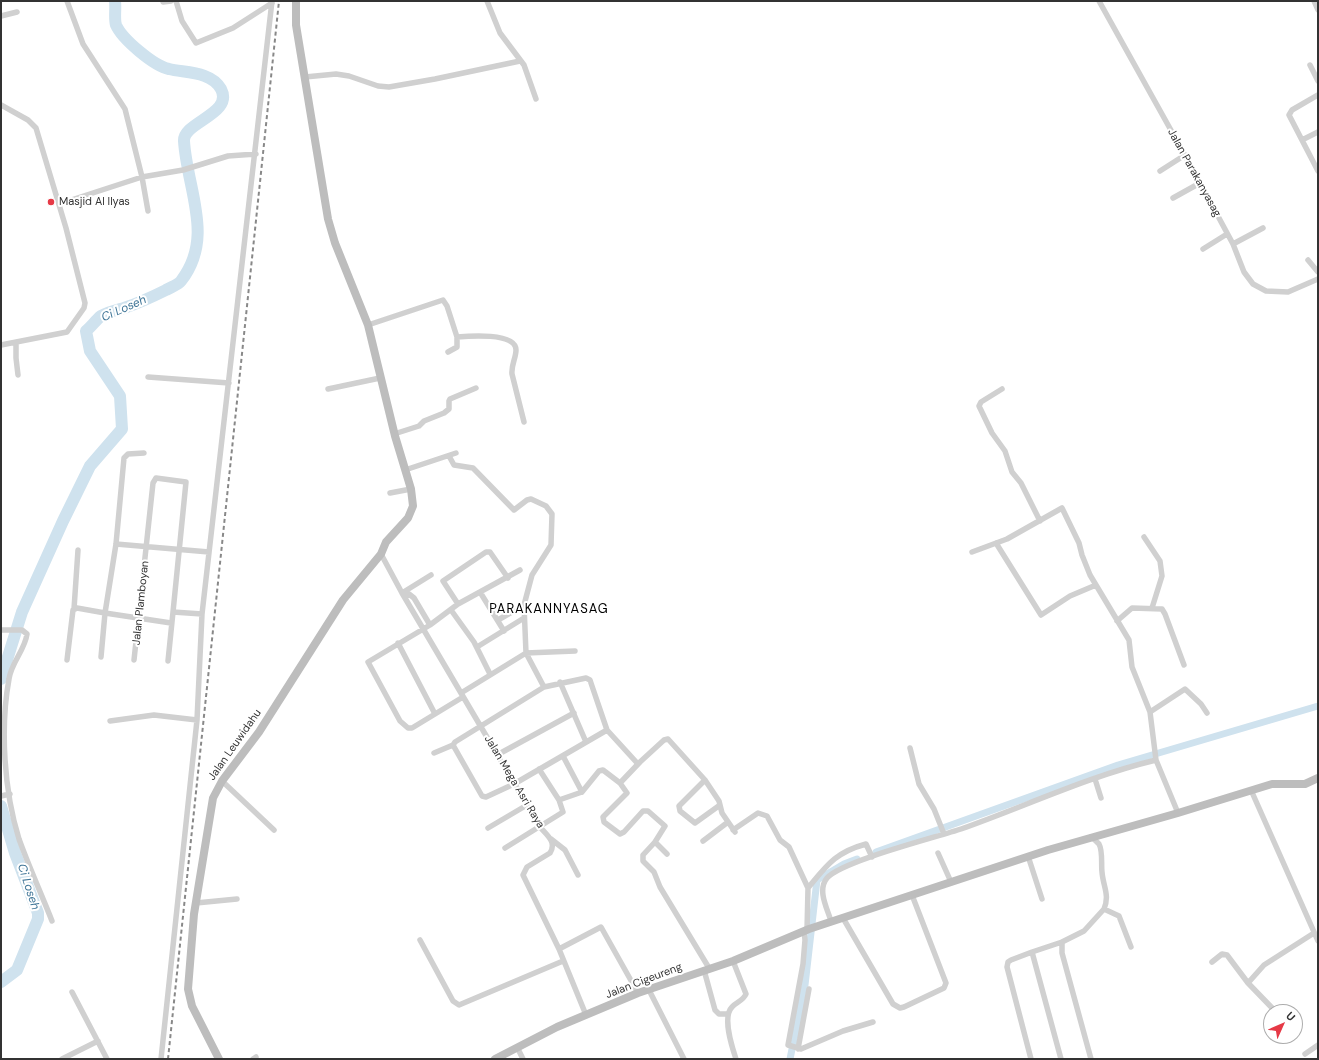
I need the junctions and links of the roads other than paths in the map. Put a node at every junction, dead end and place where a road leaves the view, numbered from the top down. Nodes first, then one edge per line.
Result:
1 (67, 1) edge
2 (171, 1) edge
3 (176, 1) edge
4 (296, 1) edge
5 (487, 1) edge
6 (1100, 1) edge
7 (1314, 1) edge
8 (163, 2) dead end
9 (272, 2) edge
10 (1318, 10) edge
11 (17, 12) dead end
12 (1, 16) edge
13 (520, 61) junction
14 (1310, 65) dead end
15 (305, 77) junction
16 (1318, 80) edge
17 (1318, 95) edge
18 (536, 99) dead end
19 (1, 104) edge
20 (1318, 132) edge
21 (1302, 140) junction
22 (256, 154) junction
23 (1185, 155) junction
24 (1318, 170) edge
25 (1160, 171) dead end
26 (142, 177) junction
27 (1200, 183) junction
28 (1173, 198) dead end
29 (59, 204) junction
30 (148, 211) dead end
31 (1263, 228) dead end
32 (1227, 234) junction
33 (1232, 244) junction
34 (1203, 248) dead end
35 (1308, 260) dead end
36 (1318, 272) edge
37 (1318, 279) edge
38 (368, 325) junction
39 (457, 337) junction
40 (16, 343) junction
41 (1, 345) edge
42 (448, 352) dead end
43 (18, 376) dead end
44 (148, 377) dead end
45 (380, 378) junction
46 (229, 383) junction
47 (476, 388) dead end
48 (1002, 389) dead end
49 (328, 390) dead end
50 (524, 422) dead end
51 (394, 434) junction
52 (144, 453) dead end
53 (456, 453) dead end
54 (449, 456) junction
55 (405, 470) junction
56 (411, 488) junction
57 (390, 493) dead end
58 (1040, 521) junction
59 (1144, 537) dead end
60 (996, 543) junction
61 (116, 544) junction
62 (147, 546) junction
63 (78, 550) dead end
64 (179, 550) junction
65 (210, 552) junction
66 (972, 552) dead end
67 (381, 554) junction
68 (520, 570) dead end
69 (431, 575) dead end
70 (508, 578) junction
71 (1096, 585) junction
72 (480, 592) junction
73 (403, 594) junction
74 (458, 604) junction
75 (524, 605) junction
76 (1152, 608) junction
77 (74, 609) junction
78 (451, 610) junction
79 (173, 612) junction
80 (105, 613) junction
81 (202, 614) junction
82 (524, 618) junction
83 (139, 619) junction
84 (498, 620) junction
85 (1117, 621) junction
86 (172, 623) junction
87 (430, 625) junction
88 (424, 629) junction
89 (3, 630) edge
90 (504, 631) junction
91 (398, 643) junction
92 (477, 647) junction
93 (575, 651) dead end
94 (526, 652) junction
95 (101, 657) dead end
96 (67, 660) dead end
97 (134, 660) dead end
98 (168, 661) dead end
99 (1184, 665) dead end
100 (490, 674) junction
101 (560, 682) junction
102 (544, 687) junction
103 (462, 695) junction
104 (1150, 712) junction
105 (574, 713) junction
106 (1207, 713) dead end
107 (436, 714) junction
108 (197, 720) junction
109 (110, 721) dead end
110 (481, 726) junction
111 (607, 730) junction
112 (586, 742) junction
113 (453, 745) junction
114 (910, 748) dead end
115 (434, 753) dead end
116 (497, 755) junction
117 (563, 756) junction
118 (1156, 756) junction
119 (638, 764) junction
120 (539, 769) junction
121 (1318, 778) edge
122 (1095, 779) junction
123 (705, 780) junction
124 (222, 782) junction
125 (620, 783) junction
126 (514, 784) junction
127 (1251, 790) junction
128 (582, 792) junction
129 (10, 794) junction
130 (1, 796) edge
131 (1100, 798) dead end
132 (559, 800) junction
133 (527, 805) junction
134 (720, 805) junction
135 (1178, 813) junction
136 (728, 822) junction
137 (540, 827) junction
138 (488, 828) dead end
139 (274, 830) dead end
140 (943, 833) junction
141 (1092, 837) junction
142 (551, 839) junction
143 (703, 840) dead end
144 (655, 842) junction
145 (505, 848) dead end
146 (938, 853) dead end
147 (667, 854) dead end
148 (871, 856) junction
149 (1028, 856) junction
150 (578, 875) dead end
151 (951, 882) junction
152 (808, 888) junction
153 (912, 895) junction
154 (237, 899) dead end
155 (1042, 900) dead end
156 (196, 903) junction
157 (1104, 909) junction
158 (843, 918) junction
159 (52, 921) dead end
160 (831, 921) junction
161 (807, 930) junction
162 (1314, 933) junction
163 (420, 940) dead end
164 (1318, 941) edge
165 (1062, 942) junction
166 (1131, 947) dead end
167 (559, 949) junction
168 (1032, 952) junction
169 (563, 961) junction
170 (733, 961) junction
171 (1212, 962) dead end
172 (707, 969) junction
173 (1248, 983) junction
174 (809, 989) dead end
175 (649, 990) junction
176 (72, 992) dead end
177 (638, 993) junction
178 (1268, 1004) edge
179 (728, 1014) junction
180 (586, 1015) junction
181 (873, 1022) dead end
182 (98, 1041) junction
183 (1318, 1045) edge
184 (517, 1047) junction
185 (795, 1048) junction
186 (1305, 1054) dead end
187 (62, 1059) edge
188 (107, 1059) edge
189 (161, 1059) edge
190 (219, 1059) edge
191 (495, 1059) edge
192 (523, 1059) edge
193 (684, 1059) edge
194 (736, 1059) edge
195 (1031, 1059) edge
196 (1061, 1059) edge
197 (1091, 1059) edge

1 - 26 street
2 - 8 street
3 - 9 street
4 - 15 street, Jalan Leuwidahu
5 - 13 street
6 - 23 street, Jalan Parakanyasag
7 - 10 street
9 - 22 street
11 - 12 street
13 - 15 street
13 - 18 street
14 - 16 street
15 - 38 street, Jalan Leuwidahu
17 - 21 street
19 - 29 street
20 - 21 street
21 - 24 street
22 - 26 street
22 - 46 street
23 - 25 street
23 - 27 street, Jalan Parakanyasag
26 - 29 street
26 - 30 street
27 - 28 street
27 - 32 street, Jalan Parakanyasag
29 - 40 street
31 - 33 street
32 - 33 street, Jalan Parakanyasag
32 - 34 street
33 - 37 street, Jalan Parakanyasag
35 - 36 street
38 - 39 street
38 - 45 street, Jalan Leuwidahu
39 - 42 street
39 - 50 street
40 - 41 street
40 - 43 street
44 - 46 street
45 - 49 street
45 - 51 street, Jalan Leuwidahu
46 - 65 street
47 - 51 street
48 - 58 street
51 - 55 street, Jalan Leuwidahu
52 - 61 street
53 - 54 street
54 - 55 street
54 - 75 street
55 - 56 street, Jalan Leuwidahu
56 - 57 street
56 - 67 street, Jalan Leuwidahu
58 - 60 street
58 - 71 street
59 - 76 street
60 - 66 street
60 - 71 street
61 - 62 street
61 - 80 street
62 - 64 street
62 - 64 street, Jalan Plamboyan
62 - 83 street, Jalan Plamboyan
63 - 77 street
64 - 65 street
64 - 79 street
65 - 81 street
67 - 73 street, Jalan Mega Asri Raya
67 - 124 street, Jalan Leuwidahu
68 - 70 street
69 - 73 street
70 - 72 street
70 - 74 street
71 - 85 street
72 - 74 street
72 - 84 street
73 - 87 street
73 - 88 street, Jalan Mega Asri Raya
74 - 78 street
75 - 82 street
75 - 84 street
76 - 85 street
76 - 99 street
77 - 80 street
77 - 96 street
78 - 87 street
78 - 92 street
79 - 81 street
79 - 86 street
80 - 83 street
80 - 95 street
81 - 108 street
82 - 90 street
82 - 94 street
83 - 86 street
83 - 97 street, Jalan Plamboyan
84 - 90 street
85 - 104 street
86 - 98 street
87 - 88 street
88 - 91 street
88 - 103 street, Jalan Mega Asri Raya
89 - 129 street
90 - 92 street
91 - 107 street
91 - 107 street
92 - 100 street
93 - 94 street
94 - 100 street
94 - 102 street
100 - 103 street
101 - 102 street
101 - 105 street
101 - 111 street
102 - 110 street
103 - 107 street
103 - 110 street, Jalan Mega Asri Raya
104 - 106 street
104 - 118 street
105 - 112 street
105 - 116 street
108 - 109 street
108 - 189 street
110 - 113 street
110 - 116 street, Jalan Mega Asri Raya
111 - 112 street
111 - 119 street
112 - 117 street
113 - 115 street
113 - 126 street
114 - 140 street
116 - 126 street, Jalan Mega Asri Raya
117 - 120 street
117 - 128 street
118 - 122 street
118 - 135 street
119 - 123 street
119 - 125 street
120 - 126 street
120 - 132 street
121 - 127 street, Jalan Cigeureng
122 - 131 street
122 - 140 street
123 - 134 street
123 - 134 street
124 - 139 street
124 - 156 street, Jalan Leuwidahu
125 - 128 street
125 - 144 street
126 - 133 street, Jalan Mega Asri Raya
127 - 135 street, Jalan Cigeureng
127 - 162 street
128 - 132 street
129 - 130 street
129 - 159 street
132 - 137 street
133 - 137 street, Jalan Mega Asri Raya
133 - 138 street
134 - 136 street
135 - 141 street, Jalan Cigeureng
136 - 143 street
136 - 152 street
137 - 142 street, Jalan Mega Asri Raya
137 - 145 street
140 - 148 street
141 - 149 street, Jalan Cigeureng
141 - 157 street
142 - 150 street
142 - 167 street, Jalan Mega Asri Raya
144 - 147 street
144 - 172 street
146 - 151 street
148 - 152 street
148 - 160 street
149 - 151 street, Jalan Cigeureng
149 - 155 street
151 - 153 street, Jalan Cigeureng
152 - 161 street
153 - 158 street, Jalan Cigeureng
153 - 158 street
154 - 156 street
156 - 190 street, Jalan Leuwidahu
157 - 165 street
157 - 166 street
158 - 160 street, Jalan Cigeureng
160 - 161 street, Jalan Cigeureng
161 - 170 street, Jalan Cigeureng
161 - 185 street
162 - 164 street
162 - 173 street
163 - 169 street
165 - 168 street
165 - 197 street
167 - 169 street, Jalan Mega Asri Raya
167 - 177 street
168 - 195 street
168 - 196 street
169 - 180 street, Jalan Mega Asri Raya
170 - 172 street, Jalan Cigeureng
170 - 179 street
171 - 173 street
172 - 175 street, Jalan Cigeureng
172 - 179 street
173 - 178 street
174 - 185 street
175 - 177 street, Jalan Cigeureng
175 - 193 street
176 - 182 street
177 - 180 street, Jalan Cigeureng
179 - 194 street
180 - 184 street, Jalan Cigeureng
181 - 185 street
182 - 187 street
182 - 188 street
183 - 186 street
184 - 191 street, Jalan Cigeureng
184 - 192 street

